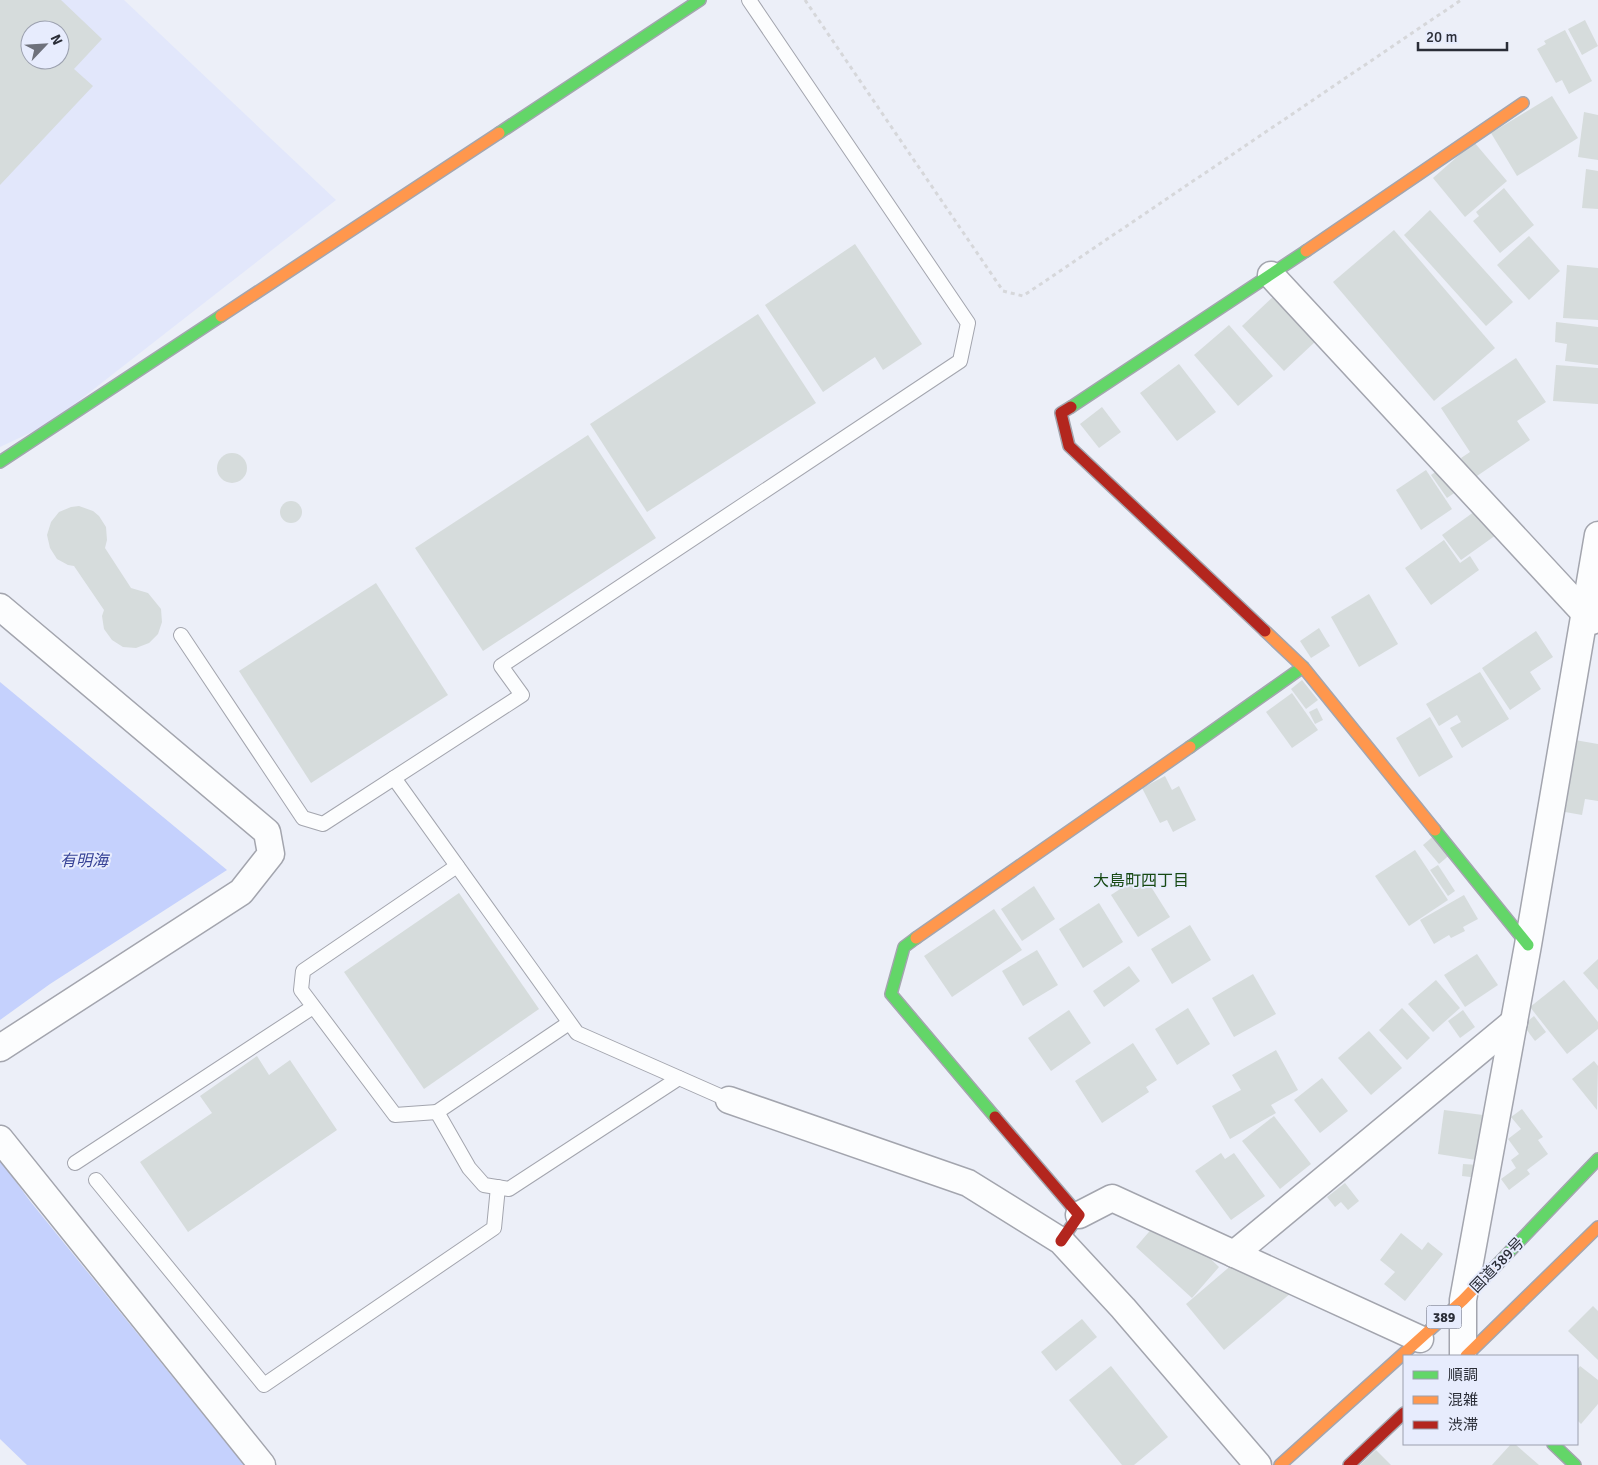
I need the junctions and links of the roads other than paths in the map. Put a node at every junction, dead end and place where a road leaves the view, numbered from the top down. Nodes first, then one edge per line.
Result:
1 (700, 0) edge
2 (749, 0) edge
3 (1523, 102) dead end
4 (1272, 275) junction
5 (0, 462) edge
6 (1598, 535) edge
7 (0, 607) edge
8 (1591, 620) edge
9 (182, 634) dead end
10 (1303, 667) junction
11 (394, 778) junction
12 (457, 866) junction
13 (1528, 945) junction
14 (313, 1006) junction
15 (1514, 1022) junction
16 (569, 1023) junction
17 (0, 1048) edge
18 (679, 1078) junction
19 (729, 1100) joint
20 (437, 1112) junction
21 (0, 1138) edge
22 (1598, 1160) edge
23 (75, 1163) dead end
24 (96, 1180) dead end
25 (498, 1187) junction
26 (1079, 1215) junction
27 (1598, 1226) edge
28 (1061, 1241) junction
29 (1234, 1254) junction
30 (1463, 1300) junction
31 (1420, 1339) junction
32 (1464, 1355) edge
33 (1465, 1355) edge
34 (1403, 1414) edge
35 (1554, 1445) edge
36 (262, 1465) edge
37 (1258, 1465) edge
38 (1280, 1465) edge
39 (1349, 1465) edge
40 (1575, 1465) edge

1 - 5 main road
2 - 11 lane
3 - 4 main road
4 - 8 street
4 - 10 main road
6 - 8 street
7 - 17 street
8 - 13 street
9 - 11 lane
10 - 13 main road
10 - 26 main road
11 - 12 lane
12 - 14 lane
12 - 16 lane
13 - 15 street
14 - 20 lane
14 - 23 lane
15 - 29 street
15 - 30 street
16 - 18 lane
16 - 20 lane
18 - 19 lane
18 - 25 lane
19 - 28 street
20 - 25 lane
21 - 36 street
22 - 30 main road, 国道389号 / 389
24 - 25 lane
26 - 28 main road
26 - 29 street
27 - 33 main road
28 - 37 street
29 - 31 street
30 - 31 main road, 国道389号 / 389
30 - 32 street
31 - 38 main road, 国道389号 / 389
34 - 39 main road
35 - 40 main road

